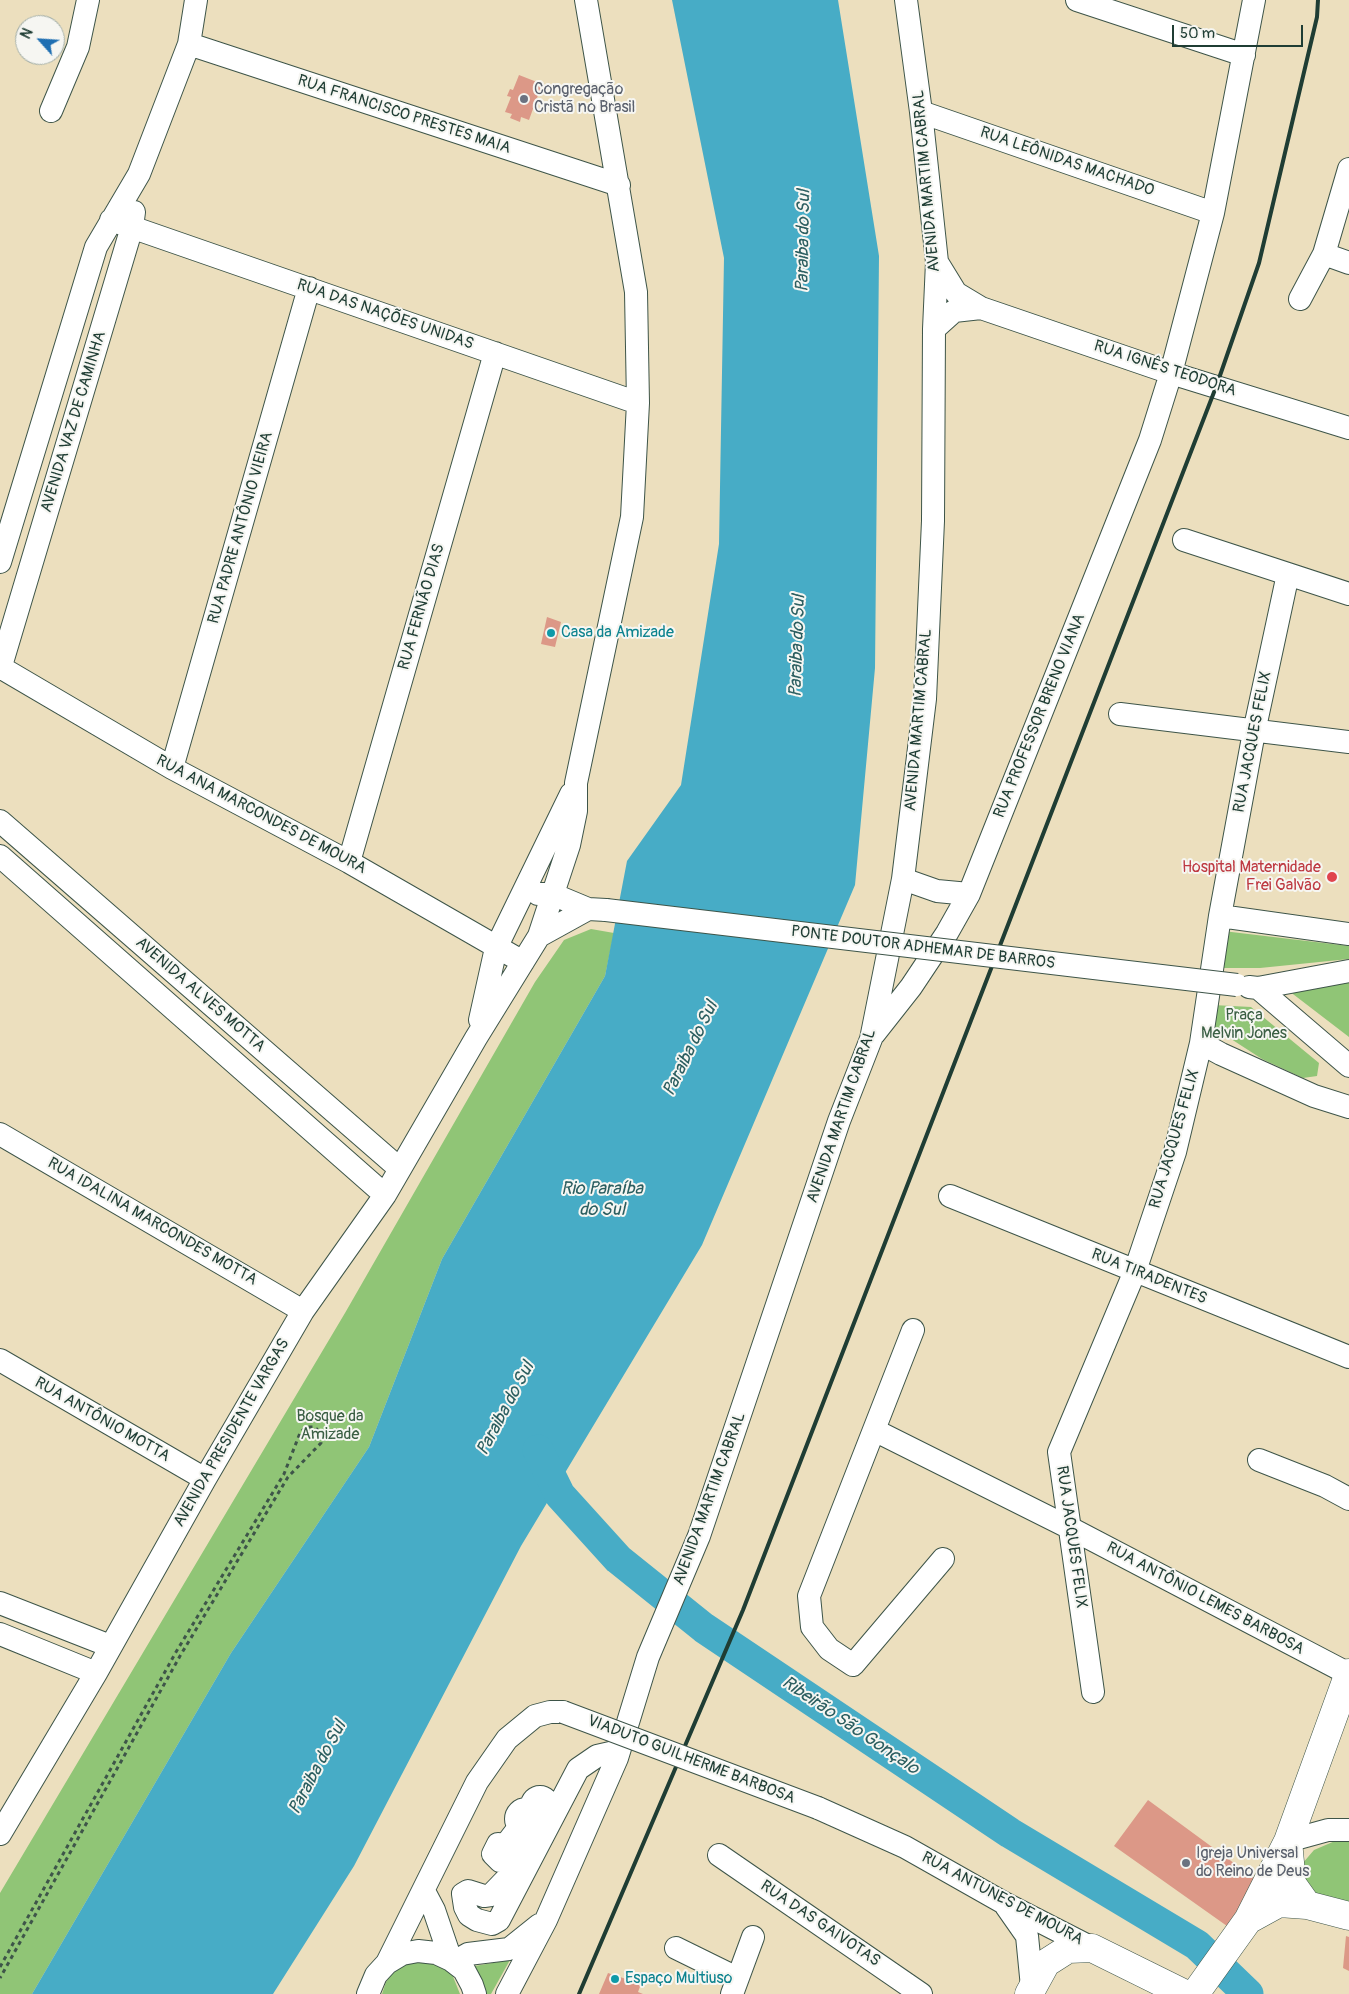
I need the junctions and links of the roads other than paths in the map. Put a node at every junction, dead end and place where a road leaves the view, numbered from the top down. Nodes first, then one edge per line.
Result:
1 (88, 0) edge
2 (196, 0) edge
3 (586, 0) edge
4 (906, 0) edge
5 (1077, 0) edge
6 (1254, 0) edge
7 (189, 44) junction
8 (1244, 55) junction
9 (51, 111) dead end
10 (922, 112) junction
11 (1349, 169) edge
12 (138, 174) junction
13 (619, 185) junction
14 (1213, 213) junction
15 (111, 220) junction
16 (132, 227) junction
17 (1324, 254) junction
18 (937, 262) junction
19 (1349, 263) edge
20 (309, 288) junction
21 (1300, 299) dead end
22 (981, 308) junction
23 (934, 329) junction
24 (495, 353) junction
25 (1171, 373) junction
26 (638, 403) junction
27 (1349, 428) edge
28 (1184, 540) dead end
29 (0, 562) edge
30 (1288, 574) junction
31 (1349, 594) edge
32 (0, 668) edge
33 (1120, 714) dead end
34 (1254, 732) junction
35 (1349, 742) edge
36 (172, 768) junction
37 (576, 783) junction
38 (0, 821) edge
39 (0, 856) edge
40 (349, 862) junction
41 (903, 879) junction
42 (522, 894) junction
43 (552, 894) junction
44 (969, 894) junction
45 (597, 910) junction
46 (1220, 916) junction
47 (1349, 934) edge
48 (539, 936) junction
49 (496, 948) junction
50 (523, 962) junction
51 (1349, 971) edge
52 (189, 986) junction
53 (1248, 986) junction
54 (170, 1005) junction
55 (476, 1038) junction
56 (871, 1039) junction
57 (1202, 1043) junction
58 (1349, 1066) edge
59 (1349, 1107) edge
60 (0, 1134) edge
61 (400, 1169) junction
62 (385, 1195) junction
63 (950, 1196) dead end
64 (1135, 1271) junction
65 (303, 1311) junction
66 (913, 1330) dead end
67 (1349, 1357) edge
68 (0, 1360) edge
69 (874, 1430) junction
70 (1259, 1460) dead end
71 (205, 1479) junction
72 (1349, 1499) edge
73 (1070, 1528) junction
74 (942, 1559) dead end
75 (0, 1603) edge
76 (0, 1634) edge
77 (110, 1646) junction
78 (96, 1673) junction
79 (1349, 1673) edge
80 (1093, 1692) dead end
81 (619, 1751) junction
82 (574, 1777) junction
83 (818, 1808) joint
84 (1349, 1830) edge
85 (0, 1834) edge
86 (1288, 1841) junction
87 (719, 1855) dead end
88 (424, 1891) junction
89 (1004, 1903) junction
90 (1307, 1905) junction
91 (1349, 1916) edge
92 (546, 1920) junction
93 (1243, 1928) junction
94 (752, 1938) dead end
95 (676, 1948) dead end
96 (1092, 1948) junction
97 (453, 1961) junction
98 (387, 1963) junction
99 (735, 1986) edge
100 (1182, 1989) edge
101 (1030, 1990) edge
102 (368, 1994) edge
103 (475, 1994) edge
104 (506, 1994) edge
105 (921, 1994) edge

1 - 9 street
2 - 7 street, AVENIDA VAZ DE CAMINHA
3 - 13 street, AVENIDA PRESIDENTE VARGAS
4 - 10 street, AVENIDA MARTIM CABRAL
5 - 8 street
6 - 8 street, RUA PROFESSOR BRENO VIANA
7 - 12 street, AVENIDA VAZ DE CAMINHA
7 - 13 street, RUA FRANCISCO PRESTES MAIA
8 - 14 street, RUA PROFESSOR BRENO VIANA
10 - 14 street, RUA LEÔNIDAS MACHADO
10 - 18 street, AVENIDA MARTIM CABRAL
11 - 17 street
12 - 15 street, AVENIDA VAZ DE CAMINHA
12 - 16 street, AVENIDA VAZ DE CAMINHA
13 - 26 street, AVENIDA PRESIDENTE VARGAS
14 - 25 street, RUA PROFESSOR BRENO VIANA
15 - 16 street, RUA DAS NAÇÕES UNIDAS
15 - 29 street, AVENIDA VAZ DE CAMINHA
16 - 20 street, RUA DAS NAÇÕES UNIDAS
16 - 32 street, AVENIDA VAZ DE CAMINHA
17 - 19 street
17 - 21 street
18 - 22 street
18 - 23 street, AVENIDA MARTIM CABRAL
20 - 24 street, RUA DAS NAÇÕES UNIDAS
20 - 36 street, RUA PADRE ANTÔNIO VIEIRA
22 - 23 street
22 - 25 street, RUA IGNÊS TEODORA
23 - 41 street, AVENIDA MARTIM CABRAL
24 - 26 street, RUA DAS NAÇÕES UNIDAS
24 - 40 street, RUA FERNÃO DIAS
25 - 27 street, RUA IGNÊS TEODORA
25 - 44 street, RUA PROFESSOR BRENO VIANA
26 - 37 street, AVENIDA PRESIDENTE VARGAS
28 - 30 street
30 - 31 street
30 - 34 street, RUA JACQUES FELIX
32 - 36 street, RUA ANA MARCONDES DE MOURA
33 - 34 street
34 - 35 street
34 - 46 street, RUA JACQUES FELIX
36 - 40 street, RUA ANA MARCONDES DE MOURA
37 - 42 street, AVENIDA PRESIDENTE VARGAS
37 - 43 street, AVENIDA PRESIDENTE VARGAS
38 - 52 street, AVENIDA ALVES MOTTA
39 - 54 street, AVENIDA ALVES MOTTA
40 - 49 street, RUA ANA MARCONDES DE MOURA
41 - 44 street
41 - 56 street, AVENIDA MARTIM CABRAL
42 - 43 street
42 - 49 street, AVENIDA PRESIDENTE VARGAS
43 - 45 street, PONTE DOUTOR ADHEMAR DE BARROS
43 - 48 street, AVENIDA PRESIDENTE VARGAS
44 - 56 street, RUA PROFESSOR BRENO VIANA
45 - 48 street
45 - 53 street, PONTE DOUTOR ADHEMAR DE BARROS, bridge
46 - 47 street
46 - 57 street, RUA JACQUES FELIX
48 - 50 street, AVENIDA PRESIDENTE VARGAS
49 - 50 street, RUA ANA MARCONDES DE MOURA
49 - 55 street, AVENIDA PRESIDENTE VARGAS
50 - 55 street, AVENIDA PRESIDENTE VARGAS
51 - 53 street, PONTE DOUTOR ADHEMAR DE BARROS
52 - 54 street
52 - 61 street, AVENIDA ALVES MOTTA
53 - 58 street
54 - 62 street, AVENIDA ALVES MOTTA
55 - 61 street, AVENIDA PRESIDENTE VARGAS
56 - 81 street, AVENIDA MARTIM CABRAL
57 - 59 street
57 - 64 street, RUA JACQUES FELIX
60 - 65 street, RUA IDALINA MARCONDES MOTTA
61 - 62 street, AVENIDA PRESIDENTE VARGAS
62 - 65 street, AVENIDA PRESIDENTE VARGAS
63 - 64 street, RUA TIRADENTES
64 - 67 street, RUA TIRADENTES
64 - 73 street, RUA JACQUES FELIX
65 - 71 street, AVENIDA PRESIDENTE VARGAS
66 - 69 street
68 - 71 street, RUA ANTÔNIO MOTTA
69 - 73 street, RUA ANTÔNIO LEMES BARBOSA
69 - 74 street
70 - 72 street
71 - 77 street, AVENIDA PRESIDENTE VARGAS
73 - 79 street, RUA ANTÔNIO LEMES BARBOSA
73 - 80 street, RUA JACQUES FELIX
75 - 77 street
76 - 78 street
77 - 78 street, AVENIDA PRESIDENTE VARGAS
78 - 85 street, AVENIDA PRESIDENTE VARGAS
79 - 86 main road
81 - 82 street
81 - 92 street, AVENIDA MARTIM CABRAL
82 - 82 street
83 - 88 street, VIADUTO GUILHERME BARBOSA, bridge
83 - 89 street, RUA ANTUNES DE MOURA
84 - 86 street
86 - 90 main road
86 - 93 main road
87 - 105 street, RUA DAS GAIVOTAS
88 - 97 street
88 - 98 street
89 - 96 street, RUA ANTUNES DE MOURA
89 - 101 street
90 - 91 main road
90 - 93 main road
92 - 97 street
92 - 104 street, AVENIDA MARTIM CABRAL
93 - 100 main road
94 - 99 street
95 - 99 street
96 - 100 main road, RUA ANTUNES DE MOURA
96 - 101 main road
97 - 98 street
97 - 103 street
98 - 102 street

